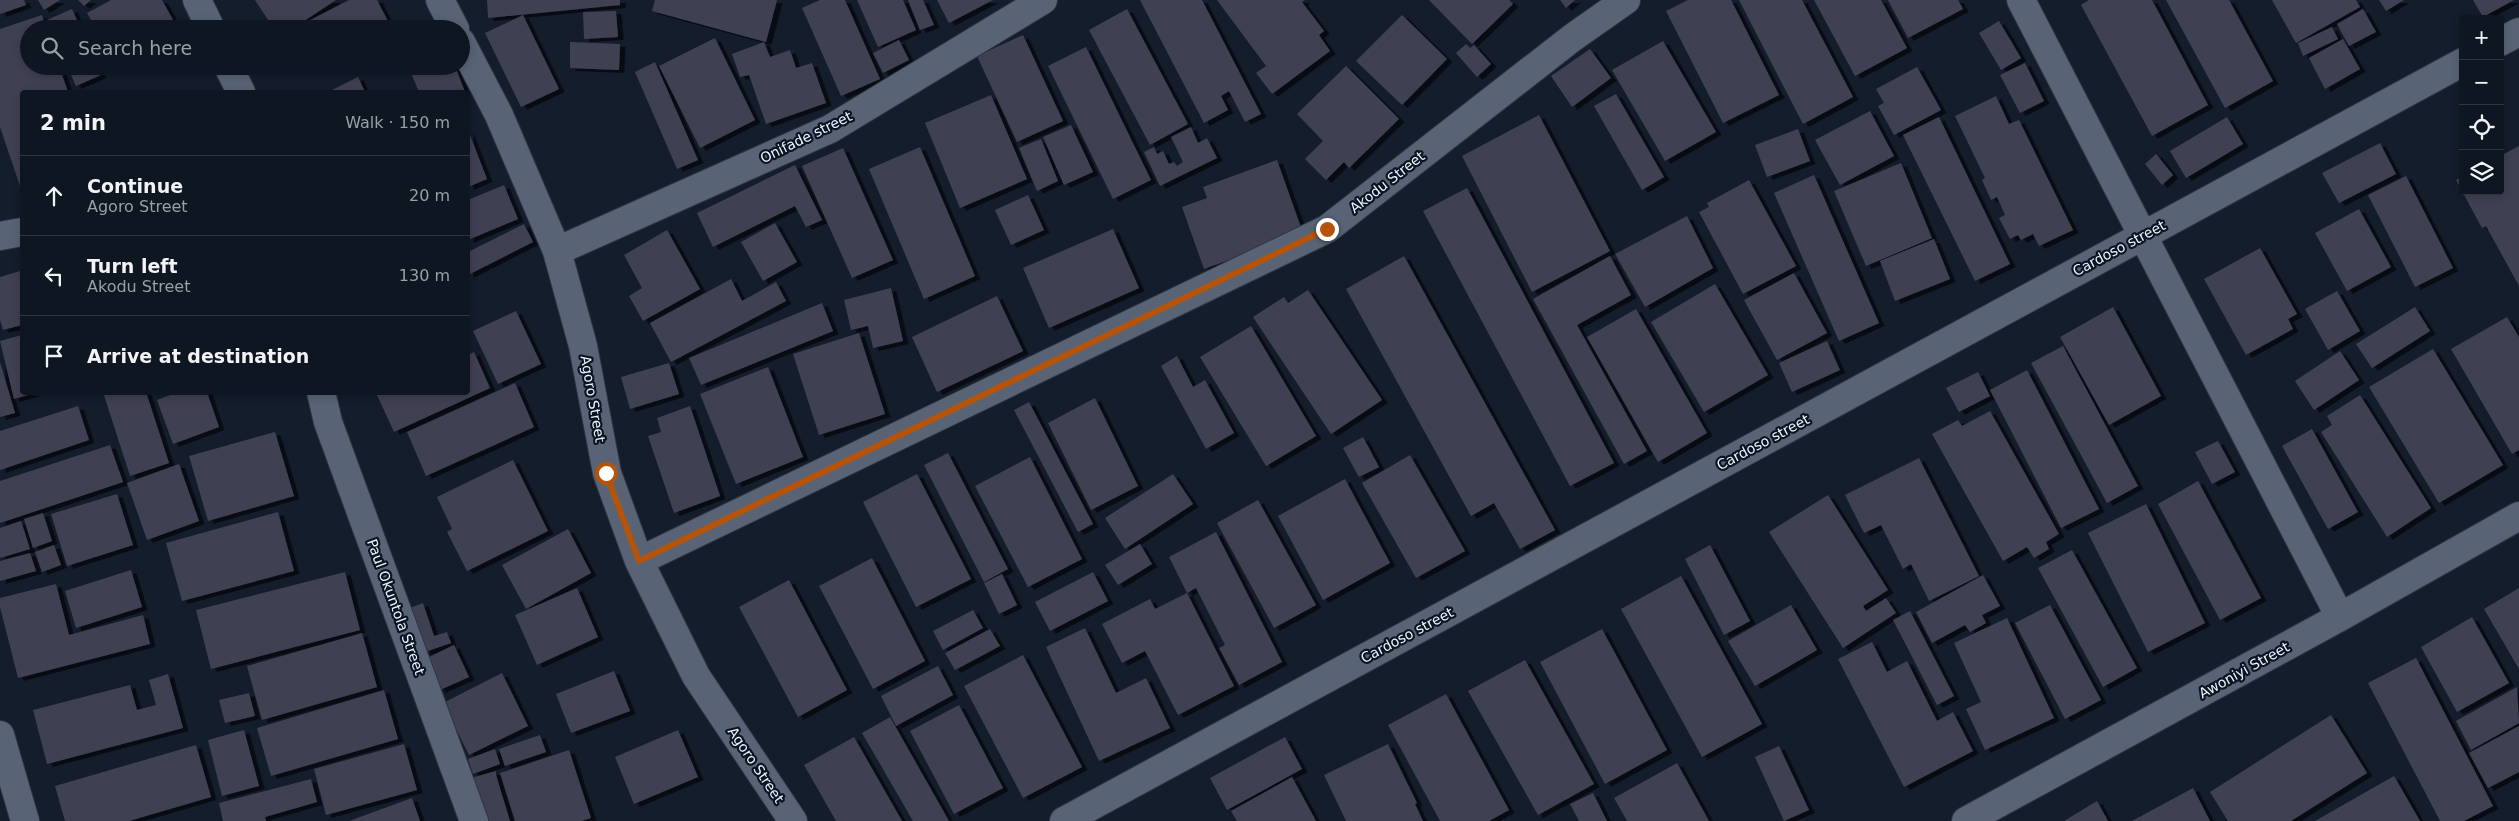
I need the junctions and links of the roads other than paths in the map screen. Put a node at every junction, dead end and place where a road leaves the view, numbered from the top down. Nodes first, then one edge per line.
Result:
1 (197, 0) edge
2 (440, 0) edge
3 (1043, 0) edge
4 (1626, 0) edge
5 (2021, 0) edge
6 (207, 20) edge
7 (450, 20) edge
8 (2519, 32) edge
9 (2504, 40) edge
10 (470, 59) edge
11 (2459, 64) edge
12 (232, 75) edge
13 (240, 90) edge
14 (20, 232) edge
15 (0, 236) edge
16 (2142, 236) junction
17 (557, 251) junction
18 (322, 395) edge
19 (2519, 516) edge
20 (639, 561) junction
21 (2340, 618) junction
22 (0, 735) edge
23 (25, 821) edge
24 (474, 821) edge
25 (793, 821) edge
26 (1064, 821) edge
27 (1966, 821) edge

1 - 6 street
2 - 7 street
3 - 17 street, Onifade street
4 - 20 street, Akodu Street
5 - 16 street
8 - 9 street
10 - 17 street, Agoro Street
11 - 16 street, Cardoso street
12 - 13 street
14 - 15 street
16 - 21 street
16 - 26 street, Cardoso street
17 - 20 street, Agoro Street
18 - 24 street, Paul Okuntola Street
19 - 21 street, Awoniyi Street
20 - 25 street, Agoro Street
21 - 27 street, Awoniyi Street
22 - 23 street

